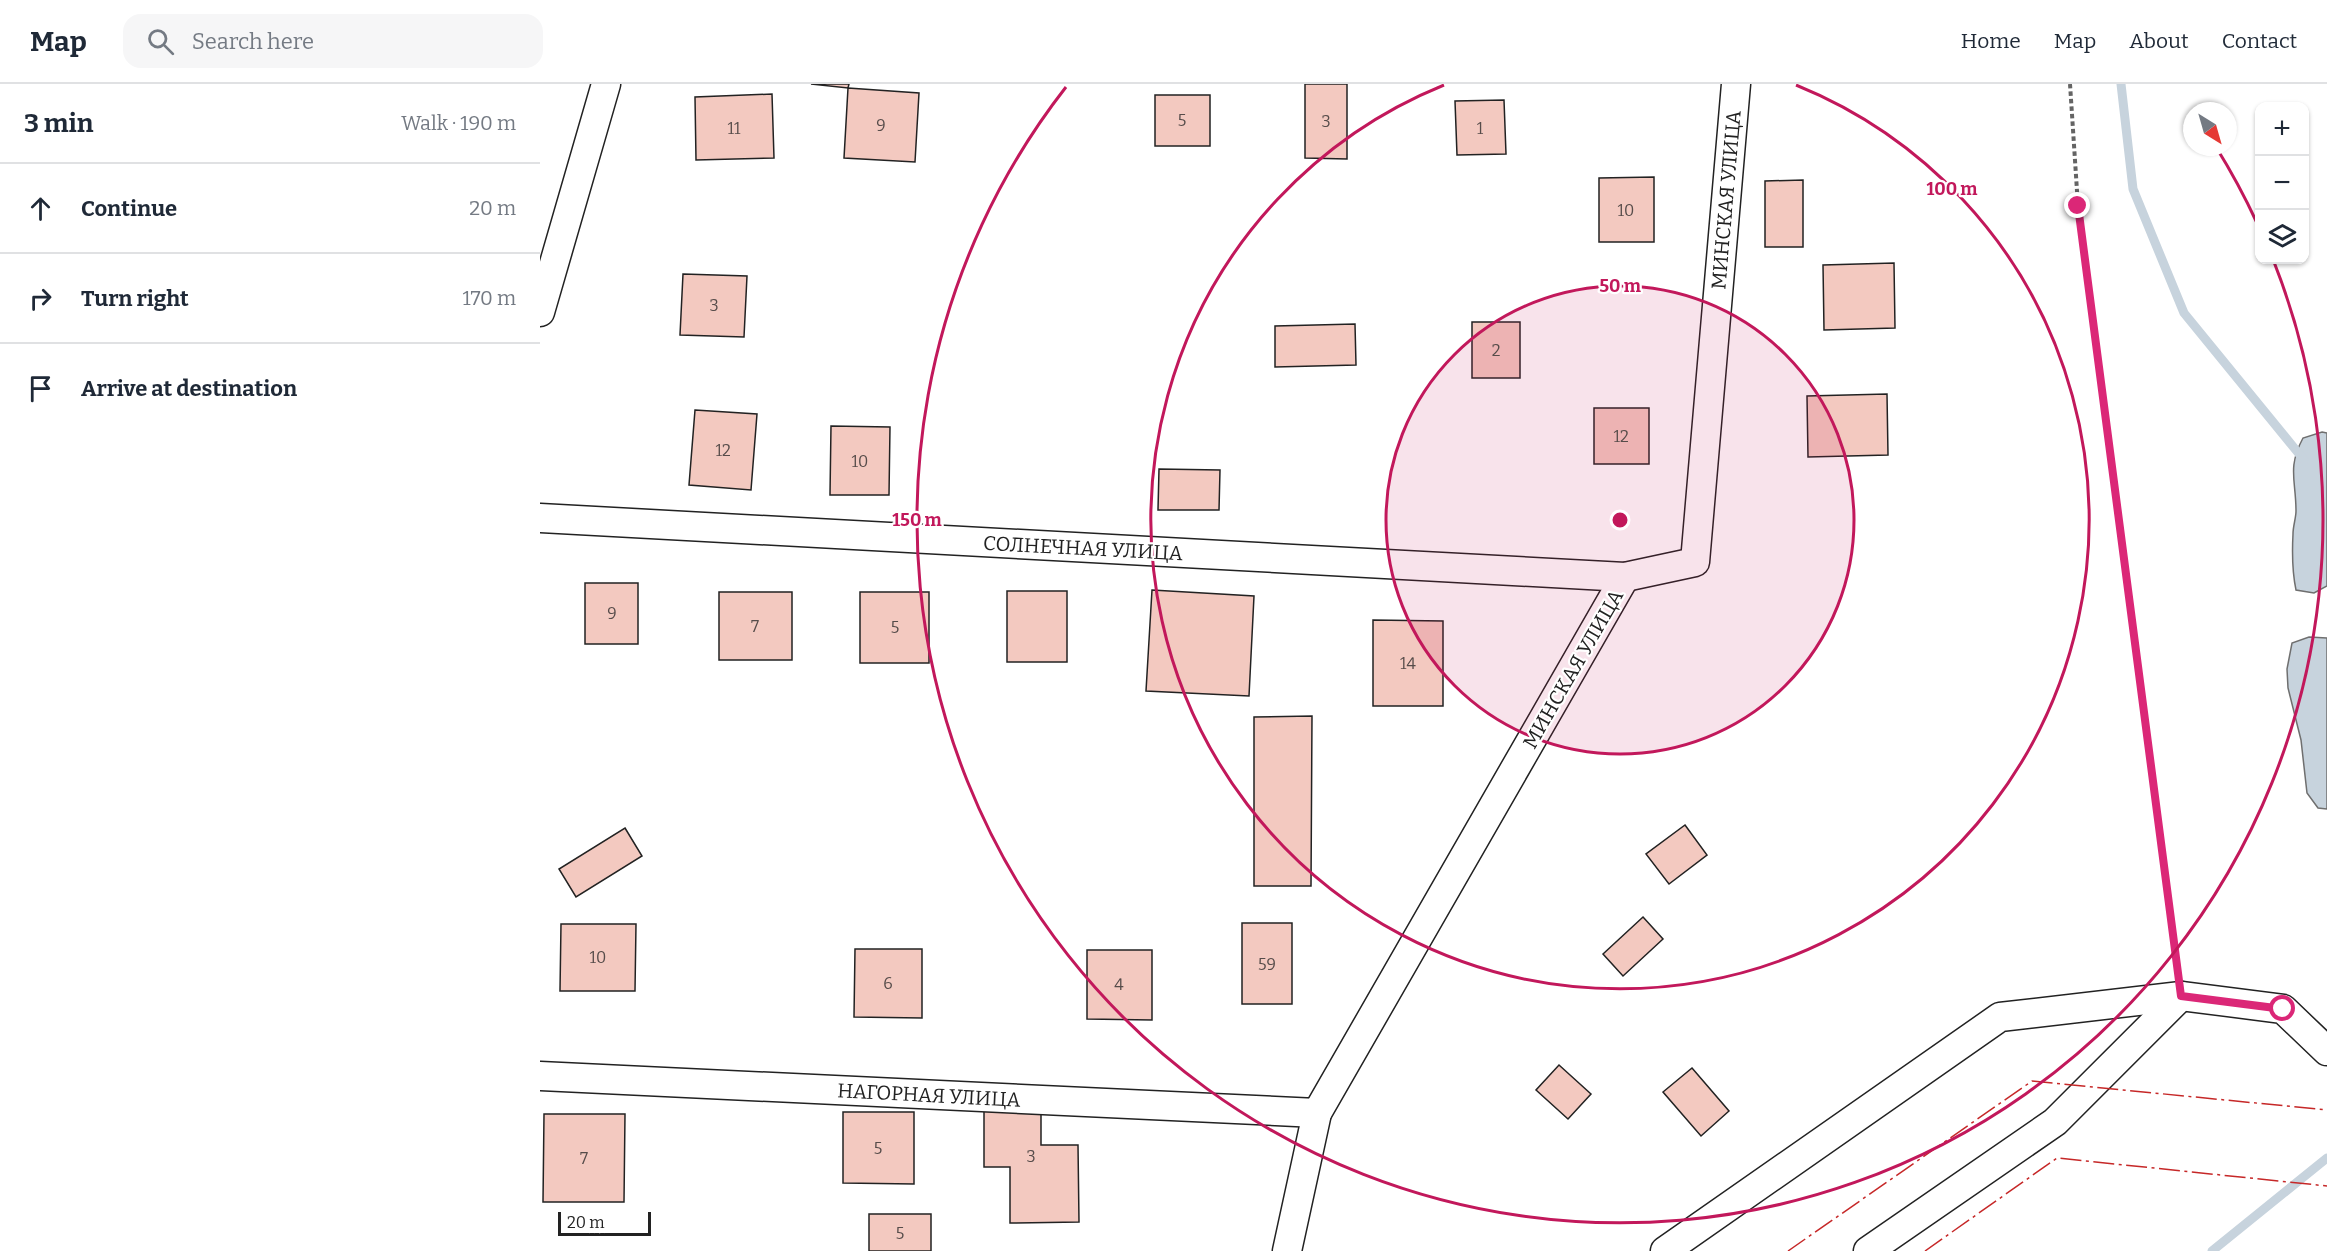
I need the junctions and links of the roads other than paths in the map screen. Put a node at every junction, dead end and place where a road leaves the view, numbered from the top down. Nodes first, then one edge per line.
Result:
1 (606, 84) edge
2 (1729, 84) edge
3 (540, 312) edge
4 (540, 518) edge
5 (1625, 577) junction
6 (2181, 996) junction
7 (2327, 1051) edge
8 (540, 1076) edge
9 (1317, 1113) junction
10 (1287, 1251) edge
11 (1665, 1251) edge
12 (1868, 1251) edge

1 - 3 street
2 - 5 street, МИНСКАЯ УЛИЦА
4 - 5 street, СОЛНЕЧНАЯ УЛИЦА
5 - 9 street, МИНСКАЯ УЛИЦА
6 - 7 street
6 - 11 street
6 - 12 street
8 - 9 street, НАГОРНАЯ УЛИЦА
9 - 10 street, МИНСКАЯ УЛИЦА

